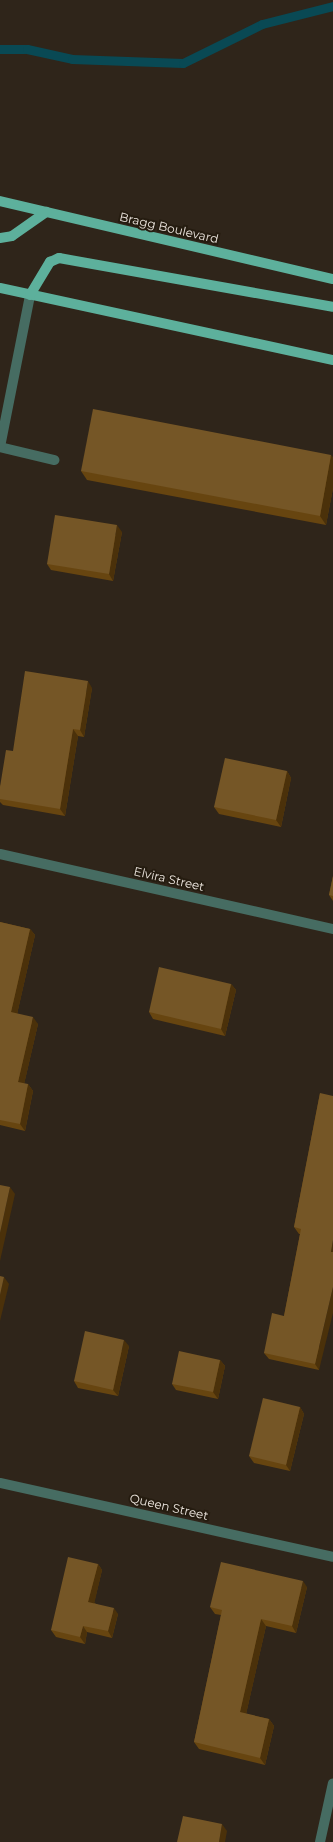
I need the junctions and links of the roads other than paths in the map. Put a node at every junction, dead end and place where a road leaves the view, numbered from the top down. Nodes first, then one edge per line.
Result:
1 (0, 202) edge
2 (46, 212) junction
3 (0, 238) edge
4 (333, 279) edge
5 (0, 288) edge
6 (30, 295) junction
7 (333, 307) edge
8 (333, 360) edge
9 (0, 447) edge
10 (54, 460) dead end
11 (0, 854) edge
12 (333, 929) edge
13 (0, 1482) edge
14 (333, 1557) edge
15 (333, 1783) edge
16 (320, 1842) edge

1 - 2 main road, Bragg Boulevard
2 - 3 main road
2 - 4 main road, Bragg Boulevard
5 - 6 main road
6 - 7 main road
6 - 8 main road
6 - 9 street
9 - 10 street
11 - 12 street, Elvira Street
13 - 14 street, Queen Street
15 - 16 street

